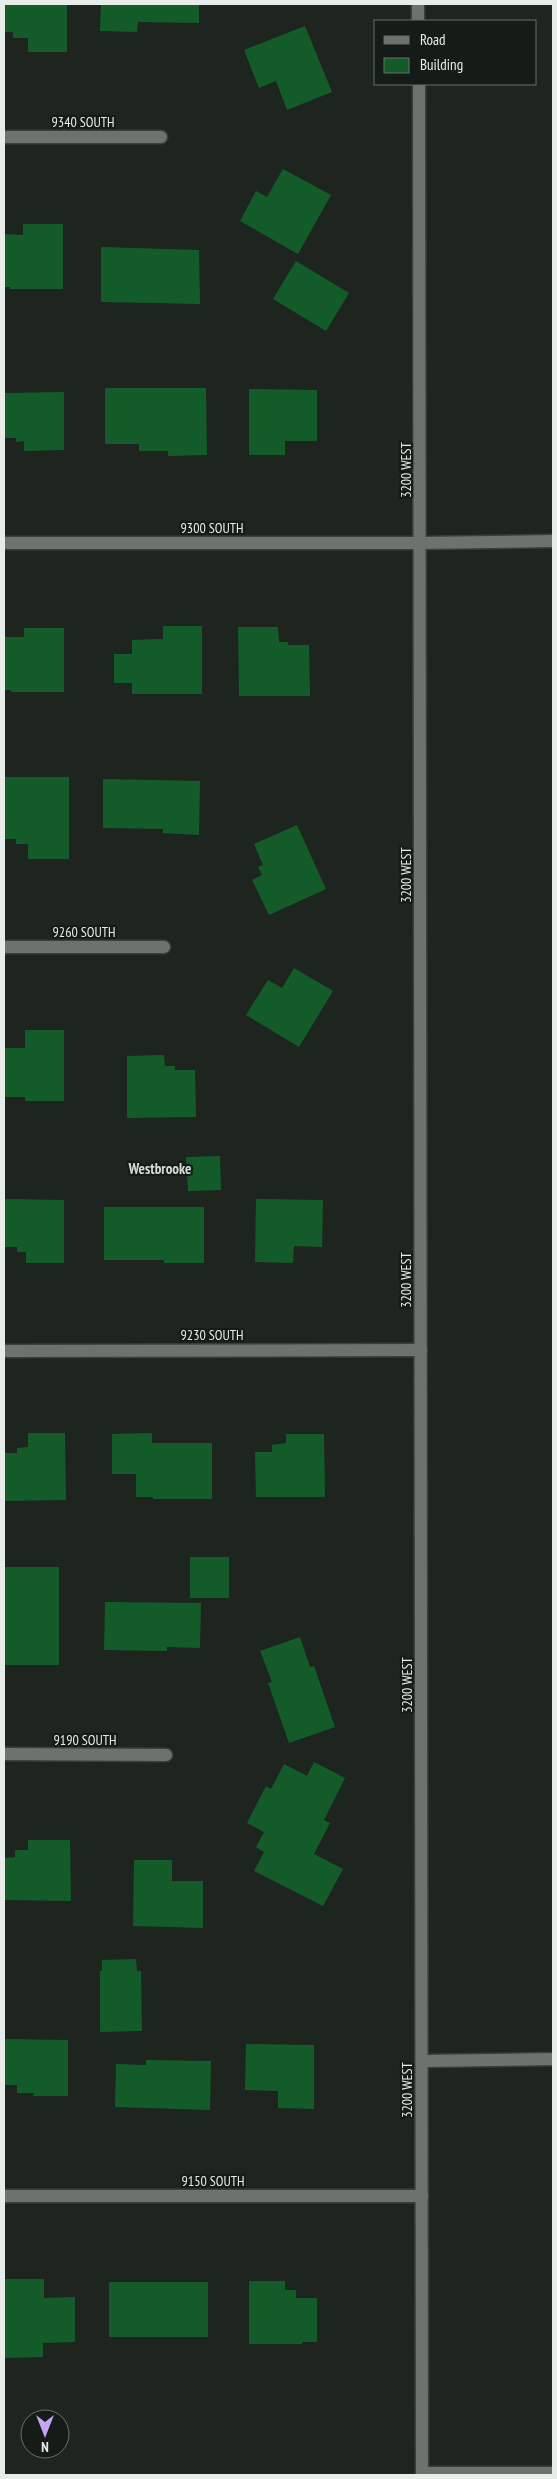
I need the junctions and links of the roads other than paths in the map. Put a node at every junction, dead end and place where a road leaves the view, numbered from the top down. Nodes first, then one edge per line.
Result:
1 (418, 4) edge
2 (418, 20) edge
3 (419, 85) edge
4 (161, 137) dead end
5 (4, 138) edge
6 (553, 541) edge
7 (4, 543) edge
8 (421, 543) junction
9 (4, 947) edge
10 (164, 947) dead end
11 (421, 1350) junction
12 (4, 1351) edge
13 (4, 1754) edge
14 (166, 1755) dead end
15 (553, 2059) edge
16 (422, 2060) junction
17 (4, 2196) edge
18 (422, 2196) junction
19 (553, 2473) edge
20 (422, 2474) edge

1 - 2 street
3 - 8 street, 3200 WEST
4 - 5 street, 9340 SOUTH
6 - 8 street, 9300 SOUTH
7 - 8 street, 9300 SOUTH
8 - 11 street, 3200 WEST
9 - 10 street, 9260 SOUTH
11 - 12 street, 9230 SOUTH
11 - 16 street, 3200 WEST
13 - 14 street, 9190 SOUTH
15 - 16 street
16 - 18 street, 3200 WEST
17 - 18 street, 9150 SOUTH
18 - 20 street, 3200 WEST
19 - 20 street

